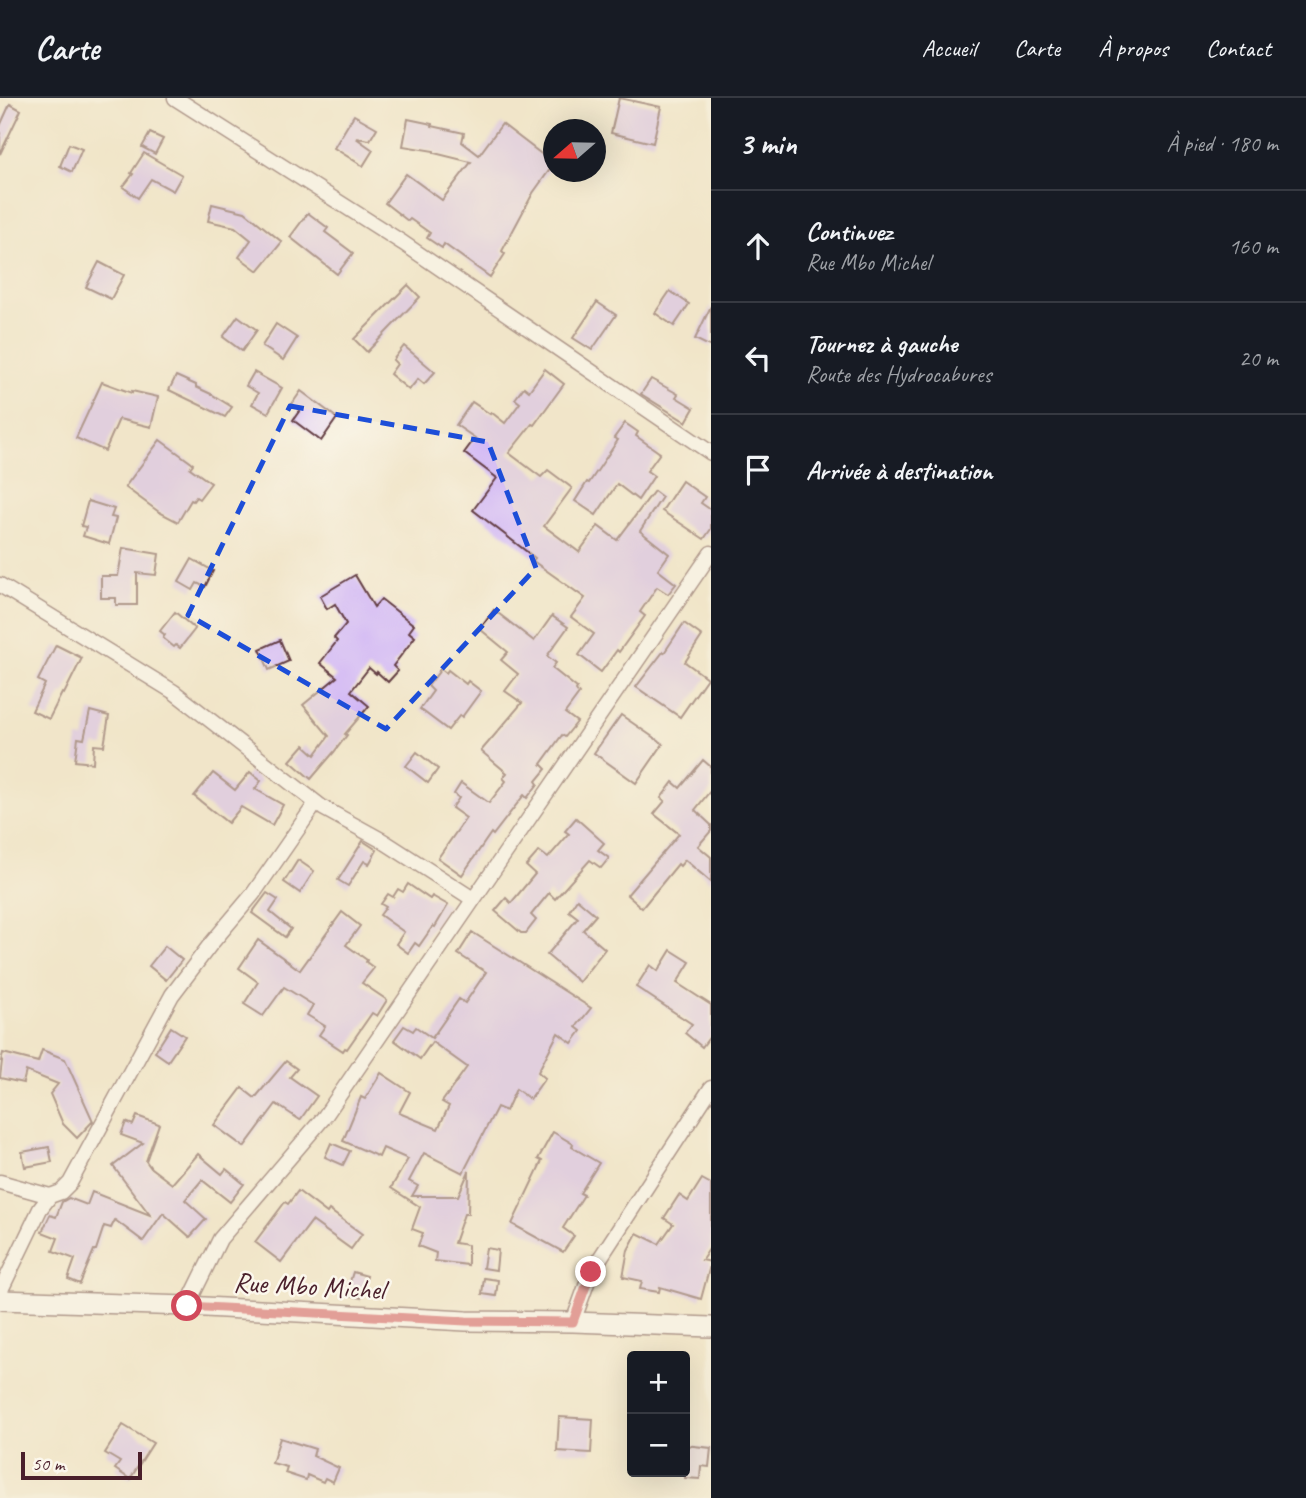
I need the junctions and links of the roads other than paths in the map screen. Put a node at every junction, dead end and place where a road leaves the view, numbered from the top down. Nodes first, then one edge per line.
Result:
1 (175, 98) edge
2 (711, 453) edge
3 (711, 553) edge
4 (0, 585) edge
5 (316, 803) junction
6 (473, 899) junction
7 (711, 1088) edge
8 (0, 1182) edge
9 (51, 1196) junction
10 (0, 1292) edge
11 (0, 1300) edge
12 (187, 1306) junction
13 (573, 1322) junction
14 (711, 1327) edge

1 - 2 street
3 - 6 street
4 - 5 street
5 - 6 street
5 - 9 street
6 - 12 street
7 - 13 street
8 - 9 street
9 - 10 street
11 - 12 street, Rue Mbo Michel
12 - 13 street, Rue Mbo Michel
13 - 14 street, Rue Mbo Michel

